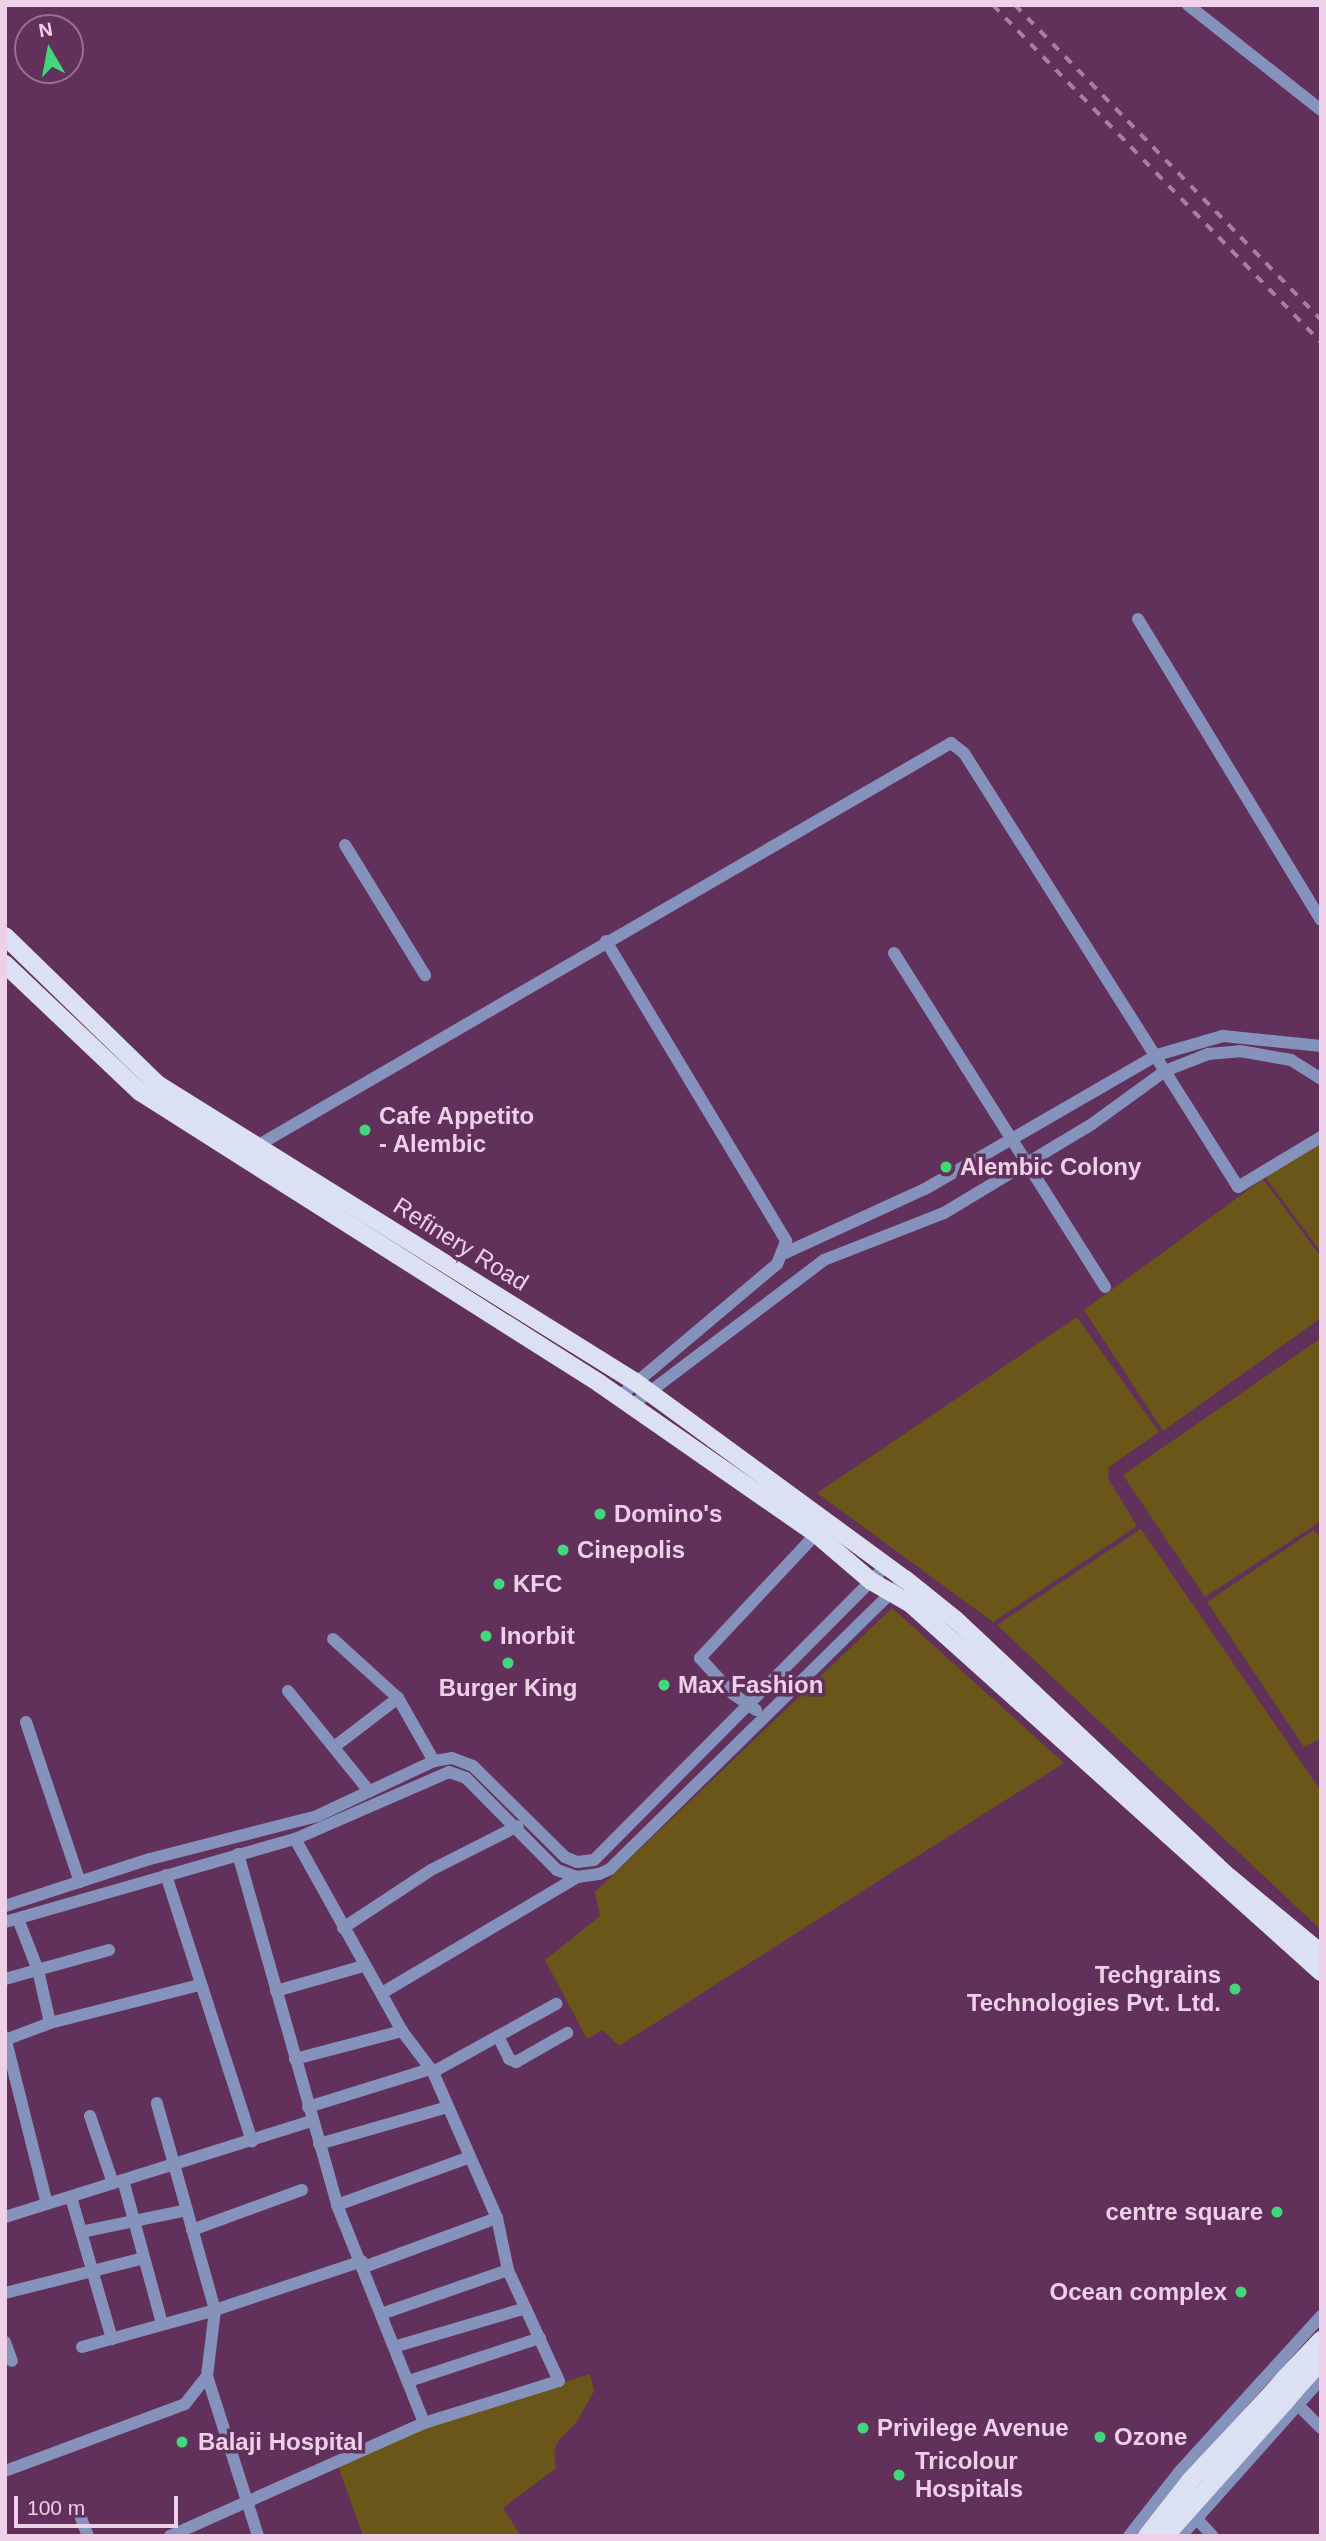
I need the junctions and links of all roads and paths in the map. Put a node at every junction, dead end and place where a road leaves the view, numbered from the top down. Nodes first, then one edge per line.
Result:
1 (1188, 5) edge
2 (1321, 110) edge
3 (1138, 619) dead end
4 (345, 845) dead end
5 (1321, 920) edge
6 (5, 936) edge
7 (606, 941) junction
8 (894, 953) dead end
9 (5, 964) edge
10 (425, 975) dead end
11 (1321, 1046) edge
12 (1157, 1055) junction
13 (1165, 1071) junction
14 (1321, 1079) edge
15 (1321, 1137) edge
16 (1012, 1139) junction
17 (260, 1157) junction
18 (1028, 1162) junction
19 (785, 1253) junction
20 (1105, 1287) dead end
21 (641, 1386) junction
22 (625, 1401) junction
23 (816, 1534) junction
24 (887, 1565) junction
25 (905, 1579) junction
26 (871, 1581) junction
27 (893, 1594) junction
28 (333, 1639) dead end
29 (289, 1691) dead end
30 (398, 1698) junction
31 (750, 1706) junction
32 (765, 1716) junction
33 (26, 1722) dead end
34 (334, 1747) junction
35 (433, 1761) junction
36 (369, 1791) junction
37 (526, 1819) junction
38 (514, 1829) junction
39 (295, 1839) junction
40 (1186, 1846) junction
41 (238, 1854) junction
42 (166, 1875) junction
43 (577, 1877) junction
44 (79, 1882) junction
45 (5, 1906) edge
46 (12, 1921) edge
47 (343, 1928) junction
48 (109, 1950) dead end
49 (1321, 1953) edge
50 (364, 1966) junction
51 (38, 1970) junction
52 (1321, 1972) edge
53 (5, 1979) edge
54 (199, 1985) junction
55 (276, 1991) junction
56 (382, 1993) junction
57 (556, 2004) dead end
58 (50, 2023) junction
59 (402, 2031) junction
60 (566, 2033) dead end
61 (498, 2036) junction
62 (5, 2039) edge
63 (295, 2059) junction
64 (432, 2071) junction
65 (158, 2102) dead end
66 (308, 2107) junction
67 (448, 2108) junction
68 (90, 2116) dead end
69 (312, 2121) junction
70 (253, 2141) junction
71 (319, 2144) junction
72 (470, 2157) junction
73 (176, 2164) junction
74 (118, 2182) junction
75 (302, 2190) dead end
76 (71, 2197) junction
77 (47, 2204) junction
78 (337, 2205) junction
79 (187, 2210) junction
80 (5, 2217) edge
81 (497, 2218) junction
82 (134, 2220) junction
83 (192, 2230) junction
84 (81, 2232) junction
85 (144, 2258) junction
86 (363, 2264) junction
87 (92, 2269) junction
88 (509, 2270) junction
89 (5, 2293) edge
90 (526, 2308) junction
91 (215, 2310) junction
92 (384, 2313) junction
93 (1321, 2316) edge
94 (162, 2324) junction
95 (540, 2338) junction
96 (112, 2339) junction
97 (1321, 2340) edge
98 (5, 2342) edge
99 (397, 2346) junction
100 (82, 2347) dead end
101 (12, 2361) dead end
102 (1321, 2361) edge
103 (207, 2376) junction
104 (1266, 2377) junction
105 (1321, 2379) edge
106 (409, 2381) junction
107 (1297, 2404) junction
108 (424, 2423) junction
109 (1321, 2428) edge
110 (5, 2471) edge
111 (250, 2501) junction
112 (1195, 2517) junction
113 (81, 2518) dead end
114 (88, 2536) edge
115 (170, 2536) edge
116 (258, 2536) edge
117 (1129, 2536) edge
118 (1147, 2536) edge
119 (1165, 2536) edge
120 (1181, 2536) edge
121 (1213, 2536) edge

1 - 2 street
3 - 5 street
4 - 10 street
6 - 17 main road, Refinery Road
7 - 12 street
7 - 17 street
7 - 19 street
8 - 16 street
9 - 17 main road, Refinery Road
11 - 12 street
12 - 13 street
12 - 16 street
13 - 14 street
13 - 15 street
13 - 18 street
16 - 18 street
16 - 19 street
17 - 21 main road, Refinery Road
17 - 22 main road, Refinery Road
18 - 20 street
18 - 21 street
19 - 21 street
21 - 22 street
21 - 24 main road, Refinery Road
22 - 23 main road, Refinery Road
23 - 26 main road, Refinery Road
23 - 31 street
24 - 25 main road, Refinery Road
24 - 26 street
25 - 27 street
25 - 40 main road, Refinery Road
26 - 27 main road, Refinery Road
26 - 31 street
27 - 32 street
27 - 40 main road, Refinery Road
28 - 30 street
29 - 34 street
30 - 34 street
30 - 35 street
31 - 32 street
31 - 37 street
32 - 43 street
33 - 44 street
34 - 36 street
35 - 36 street
35 - 37 street
36 - 44 street
37 - 38 street
38 - 39 street
38 - 43 street
38 - 47 street
39 - 41 street
39 - 47 street
40 - 49 main road
40 - 52 main road
41 - 42 street
41 - 55 street
42 - 46 street
42 - 54 street
43 - 56 street
44 - 45 street
46 - 51 street
47 - 50 street
48 - 51 street
50 - 55 street
50 - 56 street
51 - 53 street
51 - 58 street
54 - 58 street
54 - 70 street
55 - 63 street
56 - 59 street
57 - 61 street
58 - 62 street
59 - 63 street
59 - 64 street
60 - 61 street
61 - 64 street
62 - 77 street
63 - 66 street
64 - 66 street
64 - 67 street
65 - 73 street
66 - 69 street
67 - 71 street
67 - 72 street
68 - 74 street
69 - 70 street
69 - 71 street
70 - 73 street
71 - 78 street
72 - 78 street
72 - 81 street
73 - 74 street
73 - 79 street
74 - 76 street
74 - 82 street
75 - 83 street
76 - 77 street
76 - 84 street
77 - 80 street
78 - 86 street
79 - 82 street
79 - 83 street
81 - 86 street
81 - 88 street
82 - 84 street
82 - 85 street
83 - 91 street
84 - 87 street
85 - 87 street
85 - 94 street
86 - 91 street
86 - 92 street
87 - 89 street
87 - 96 street
88 - 90 street
88 - 92 street
90 - 95 street
90 - 99 street
91 - 94 street
91 - 103 street
92 - 99 street
93 - 104 street
94 - 96 street
95 - 106 street
95 - 108 street
96 - 100 street
97 - 118 main road, bridge
98 - 101 street
99 - 106 street
102 - 119 main road, bridge
103 - 110 street
103 - 111 street
104 - 107 street
104 - 117 street
105 - 107 street
106 - 108 street
107 - 109 street
107 - 112 street
108 - 111 street
111 - 115 street
111 - 116 street
112 - 120 street
112 - 121 street
113 - 114 street

